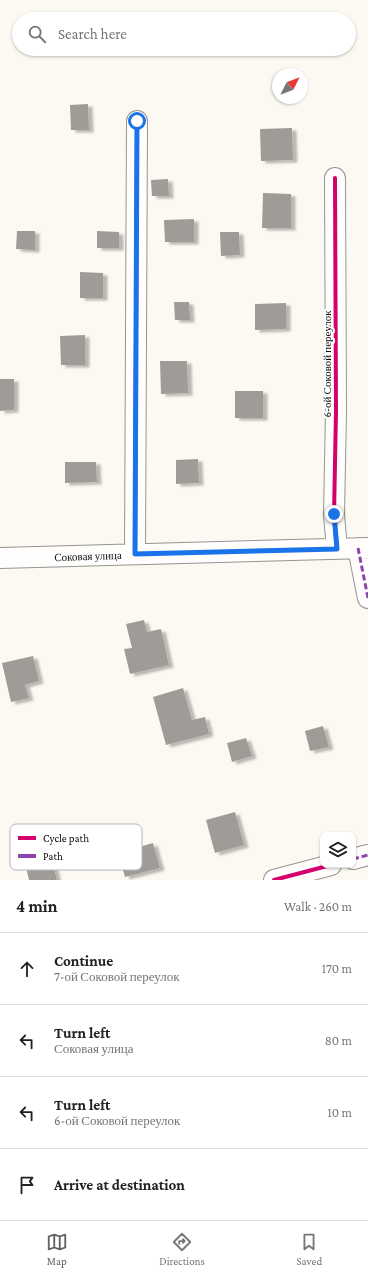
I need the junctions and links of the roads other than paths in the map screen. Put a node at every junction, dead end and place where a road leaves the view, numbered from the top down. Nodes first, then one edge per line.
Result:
1 (137, 121) dead end
2 (335, 178) dead end
3 (363, 548) edge
4 (337, 549) junction
5 (135, 554) junction
6 (0, 558) edge
7 (368, 598) edge
8 (368, 855) edge
9 (356, 858) edge
10 (320, 868) edge
11 (274, 880) edge

1 - 5 street
2 - 4 street, 6-ой Соковой переулок
3 - 4 street, Соковая улица
3 - 7 street
4 - 5 street, Соковая улица
5 - 6 street, Соковая улица
8 - 9 street
10 - 11 street

